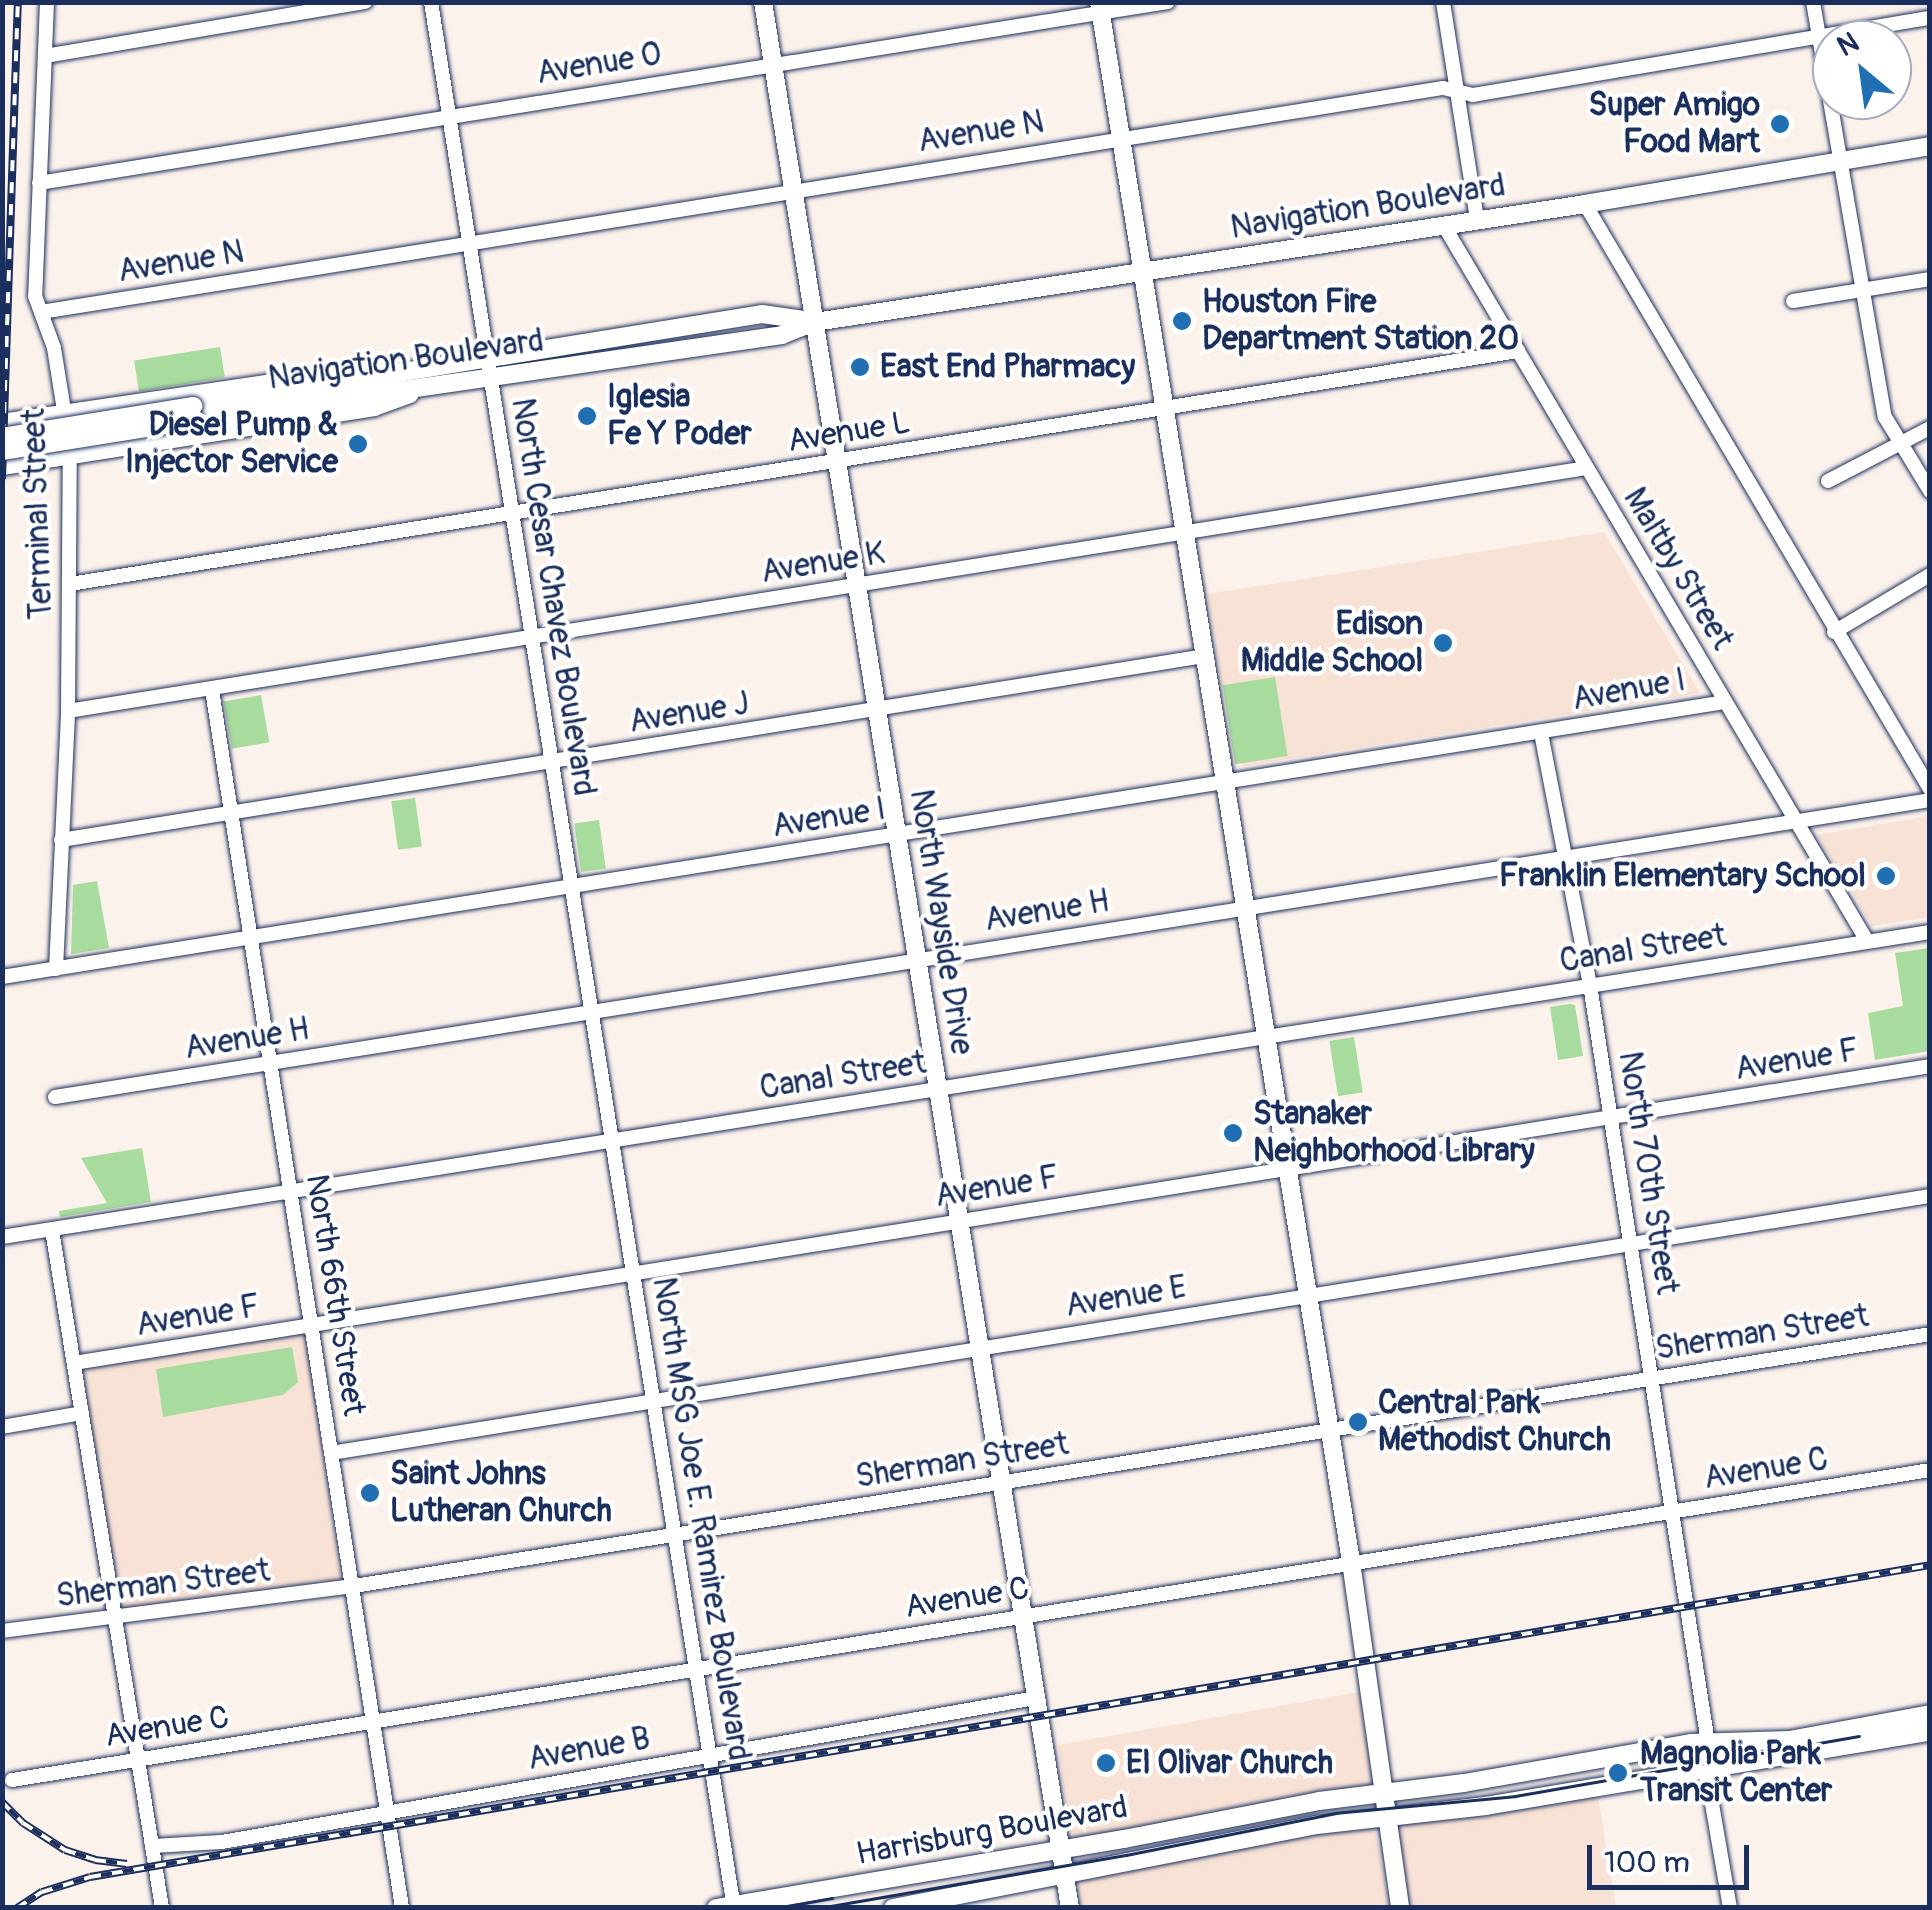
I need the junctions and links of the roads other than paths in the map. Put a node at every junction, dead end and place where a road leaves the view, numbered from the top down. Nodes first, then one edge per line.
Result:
1 (47, 2) edge
2 (365, 2) edge
3 (431, 2) edge
4 (763, 2) edge
5 (1168, 2) edge
6 (1443, 2) edge
7 (1100, 8) edge
8 (1812, 38) edge
9 (44, 56) junction
10 (773, 64) junction
11 (1457, 91) junction
12 (450, 116) junction
13 (1834, 120) edge
14 (1122, 138) junction
15 (1930, 146) edge
16 (1841, 161) junction
17 (39, 183) junction
18 (794, 189) junction
19 (1584, 204) junction
20 (1476, 220) junction
21 (1443, 224) junction
22 (468, 242) junction
23 (1145, 272) junction
24 (1930, 278) edge
25 (1862, 290) junction
26 (1793, 301) dead end
27 (41, 312) junction
28 (815, 322) junction
29 (1518, 351) junction
30 (486, 358) junction
31 (437, 364) junction
32 (489, 379) junction
33 (422, 387) junction
34 (1165, 408) junction
35 (65, 412) junction
36 (195, 413) junction
37 (2, 423) edge
38 (1930, 428) edge
39 (2, 437) edge
40 (1900, 443) junction
41 (2, 451) edge
42 (70, 456) junction
43 (837, 462) junction
44 (2, 466) edge
45 (1586, 468) junction
46 (1828, 481) dead end
47 (1930, 491) edge
48 (512, 514) junction
49 (1184, 534) junction
50 (1930, 574) edge
51 (70, 584) junction
52 (856, 585) junction
53 (1834, 632) junction
54 (530, 638) junction
55 (1205, 656) junction
56 (212, 690) junction
57 (1724, 702) junction
58 (68, 710) junction
59 (877, 711) junction
60 (1541, 733) junction
61 (553, 763) junction
62 (1227, 784) junction
63 (1930, 789) edge
64 (1930, 800) edge
65 (230, 815) junction
66 (1795, 820) junction
67 (897, 834) junction
68 (61, 840) junction
69 (1566, 854) junction
70 (573, 888) junction
71 (1246, 907) junction
72 (1930, 932) edge
73 (250, 937) junction
74 (1867, 941) junction
75 (916, 960) junction
76 (56, 968) junction
77 (2, 977) edge
78 (1590, 986) junction
79 (593, 1012) junction
80 (1266, 1037) junction
81 (270, 1063) junction
82 (1930, 1066) edge
83 (938, 1089) junction
84 (55, 1097) dead end
85 (1611, 1118) junction
86 (612, 1142) junction
87 (1287, 1168) junction
88 (292, 1193) junction
89 (1930, 1196) edge
90 (959, 1221) junction
91 (52, 1230) junction
92 (2, 1237) edge
93 (1630, 1244) junction
94 (635, 1274) junction
95 (1308, 1296) junction
96 (313, 1326) junction
97 (1930, 1334) edge
98 (980, 1348) junction
99 (74, 1363) junction
100 (1653, 1378) junction
101 (652, 1400) junction
102 (82, 1413) junction
103 (2, 1427) edge
104 (1330, 1429) junction
105 (331, 1453) junction
106 (1930, 1470) edge
107 (1002, 1483) junction
108 (1672, 1512) junction
109 (676, 1534) junction
110 (1351, 1562) junction
111 (354, 1586) junction
112 (1023, 1618) junction
113 (116, 1620) junction
114 (2, 1631) edge
115 (696, 1668) junction
116 (1035, 1698) junction
117 (1930, 1714) edge
118 (376, 1720) junction
119 (1930, 1732) edge
120 (1708, 1743) junction
121 (709, 1756) junction
122 (138, 1760) junction
123 (1706, 1769) junction
124 (12, 1780) dead end
125 (1385, 1792) junction
126 (388, 1810) junction
127 (1386, 1815) junction
128 (152, 1846) junction
129 (1060, 1850) junction
130 (1064, 1873) junction
131 (728, 1907) edge
132 (162, 1908) edge
133 (402, 1908) edge
134 (892, 1908) edge
135 (1070, 1908) edge
136 (1400, 1908) edge
137 (1730, 1908) edge

1 - 9 street, Terminal Street
2 - 9 street
3 - 12 street, North Cesar Chavez Boulevard
4 - 10 main road, North Wayside Drive
5 - 7 street, Avenue O
6 - 11 street
7 - 10 street, Avenue O
7 - 14 main road
8 - 11 street, Avenue N
9 - 17 street, Terminal Street
10 - 12 street, Avenue O
10 - 18 main road, North Wayside Drive
11 - 14 street, Avenue N
11 - 20 street
12 - 17 street, Avenue O
12 - 22 street, North Cesar Chavez Boulevard
13 - 16 street
14 - 18 street, Avenue N
14 - 23 main road
15 - 16 main road, Navigation Boulevard
16 - 19 main road, Navigation Boulevard
16 - 25 street
17 - 27 street, Terminal Street
18 - 22 street, Avenue N
18 - 28 main road, North Wayside Drive
19 - 20 main road, Navigation Boulevard
19 - 53 street
20 - 21 main road, Navigation Boulevard
21 - 23 main road, Navigation Boulevard
21 - 29 street, Maltby Street
22 - 27 street, Avenue N
22 - 30 street, North Cesar Chavez Boulevard
23 - 28 main road, Navigation Boulevard
23 - 34 main road
24 - 25 street
25 - 26 street
25 - 40 street
27 - 35 street, Terminal Street
28 - 30 main road, Navigation Boulevard
28 - 32 main road, Navigation Boulevard
28 - 43 main road, North Wayside Drive
29 - 34 street, Avenue L
29 - 45 street, Maltby Street
30 - 31 main road, Navigation Boulevard
30 - 32 street, North Cesar Chavez Boulevard
31 - 35 main road
31 - 36 main road, Navigation Boulevard
32 - 33 main road, Navigation Boulevard
32 - 48 street, North Cesar Chavez Boulevard
33 - 36 main road, Navigation Boulevard
33 - 42 main road
34 - 43 street, Avenue L
34 - 49 main road
35 - 37 main road
35 - 42 street, Terminal Street
36 - 39 main road, Navigation Boulevard, bridge
36 - 41 main road, Navigation Boulevard, bridge
38 - 40 street
40 - 46 street
40 - 47 street
42 - 44 main road
42 - 51 street, Terminal Street
43 - 48 street, Avenue L
43 - 52 main road, North Wayside Drive
45 - 49 street, Avenue K
45 - 57 street, Maltby Street
48 - 51 street, Avenue L
48 - 54 street, North Cesar Chavez Boulevard
49 - 52 street, Avenue K
49 - 55 main road
50 - 53 street
51 - 58 street, Terminal Street
52 - 54 street, Avenue K
52 - 59 main road, North Wayside Drive
53 - 63 street
54 - 56 street, Avenue K
54 - 61 street, North Cesar Chavez Boulevard
55 - 59 street, Avenue J
55 - 62 main road
56 - 58 street, Avenue K
56 - 65 street, North 66th Street
57 - 60 street, Avenue I
57 - 66 street, Maltby Street
58 - 68 street, Terminal Street
59 - 61 street, Avenue J
59 - 67 main road, North Wayside Drive
60 - 62 street, Avenue I
60 - 69 street, North 70th Street
61 - 65 street, Avenue J
61 - 70 street, North Cesar Chavez Boulevard
62 - 67 street, Avenue I
62 - 71 main road
64 - 66 street, Avenue H
65 - 68 street, Avenue J
65 - 73 street, North 66th Street
66 - 69 street, Avenue H
66 - 74 street, Maltby Street
67 - 70 street, Avenue I
67 - 75 main road, North Wayside Drive
68 - 76 street, Terminal Street
69 - 71 street, Avenue H
69 - 78 street, North 70th Street
70 - 73 street, Avenue I
70 - 79 street, North Cesar Chavez Boulevard
71 - 75 street, Avenue H
71 - 80 main road
72 - 74 street, Canal Street
73 - 76 street, Avenue I
73 - 81 street, North 66th Street
74 - 78 street, Canal Street
75 - 79 street, Avenue H
75 - 83 main road, North Wayside Drive
76 - 77 street, Avenue I
78 - 80 street, Canal Street
78 - 85 street, North 70th Street
79 - 81 street, Avenue H
79 - 86 street, North Cesar Chavez Boulevard
80 - 83 street, Canal Street
80 - 87 main road
81 - 84 street, Avenue H
81 - 88 street, North 66th Street
82 - 85 street, Avenue F
83 - 86 street, Canal Street
83 - 90 main road, North Wayside Drive
85 - 87 street, Avenue F
85 - 93 street, North 70th Street
86 - 88 street, Canal Street
86 - 94 street, North MSG Joe E. Ramirez Boulevard
87 - 90 street, Avenue F
87 - 95 main road
88 - 91 street, Canal Street
88 - 96 street, North 66th Street
89 - 93 street, Avenue E
90 - 94 street, Avenue F
90 - 98 main road, North Wayside Drive
91 - 92 street, Canal Street
91 - 99 street
93 - 95 street, Avenue E
93 - 100 street, North 70th Street
94 - 96 street, Avenue F
94 - 101 street, North MSG Joe E. Ramirez Boulevard
95 - 98 street, Avenue E
95 - 104 main road
96 - 99 street, Avenue F
96 - 105 street, North 66th Street
97 - 100 street, Sherman Street
98 - 101 street, Avenue E
98 - 107 main road, North Wayside Drive
99 - 102 street
100 - 104 street, Sherman Street
100 - 108 street, North 70th Street
101 - 105 street, Avenue E
101 - 109 street, North MSG Joe E. Ramirez Boulevard
102 - 103 street
102 - 113 street
104 - 107 street, Sherman Street
104 - 110 main road
105 - 111 street, North 66th Street
106 - 108 street, Avenue C
107 - 109 street, Sherman Street
107 - 112 main road, North Wayside Drive
108 - 110 street, Avenue C
108 - 120 street, North 70th Street
109 - 111 street, Sherman Street
109 - 115 street, North MSG Joe E. Ramirez Boulevard
110 - 112 street, Avenue C
110 - 125 main road
111 - 113 street, Sherman Street
111 - 118 street, North 66th Street
112 - 115 street, Avenue C
112 - 116 main road, North Wayside Drive
113 - 114 street, Sherman Street
113 - 122 street
115 - 118 street, Avenue C
115 - 121 street, North MSG Joe E. Ramirez Boulevard
116 - 121 street, Avenue B
116 - 129 main road, North Wayside Drive
117 - 120 main road, Harrisburg Boulevard
118 - 122 street, Avenue C
118 - 126 street, North 66th Street
119 - 123 main road, Harrisburg Boulevard
120 - 125 main road, Harrisburg Boulevard
121 - 126 street, Avenue B
121 - 131 street, North MSG Joe E. Ramirez Boulevard
122 - 124 street, Avenue C
122 - 128 street
123 - 127 main road, Harrisburg Boulevard
123 - 137 street
125 - 127 main road
125 - 129 main road, Harrisburg Boulevard
126 - 128 street, Avenue B
126 - 133 street, North 66th Street
127 - 130 main road, Harrisburg Boulevard
127 - 136 main road
128 - 132 street
129 - 130 main road, North Wayside Drive
129 - 131 main road, Harrisburg Boulevard
130 - 134 main road, Harrisburg Boulevard
130 - 135 main road, North Wayside Drive

